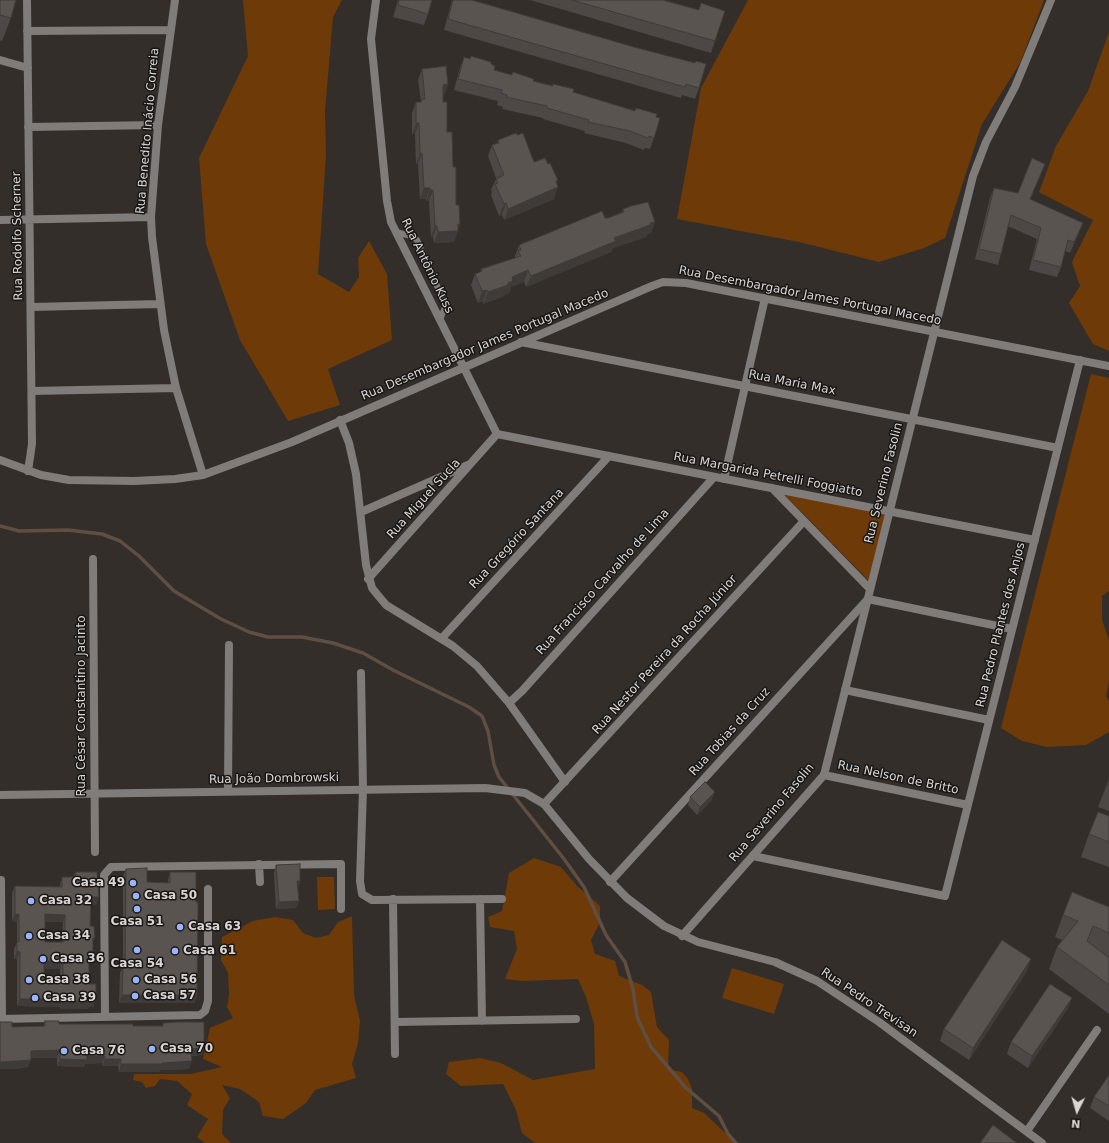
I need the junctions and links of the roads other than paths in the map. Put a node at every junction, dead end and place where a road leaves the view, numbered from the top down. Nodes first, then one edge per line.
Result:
1 (27, 0) edge
2 (175, 0) edge
3 (376, 0) edge
4 (1051, 0) edge
5 (170, 30) junction
6 (27, 31) junction
7 (0, 60) edge
8 (28, 68) junction
9 (158, 125) junction
10 (28, 127) junction
11 (151, 217) junction
12 (30, 219) junction
13 (0, 220) edge
14 (396, 232) junction
15 (765, 298) junction
16 (160, 304) junction
17 (31, 307) junction
18 (440, 320) junction
19 (934, 332) junction
20 (521, 342) junction
21 (1080, 360) junction
22 (1109, 366) edge
23 (464, 367) junction
24 (745, 386) junction
25 (176, 388) junction
26 (32, 391) junction
27 (912, 419) junction
28 (340, 420) junction
29 (497, 434) junction
30 (1058, 448) junction
31 (609, 456) junction
32 (0, 460) edge
33 (471, 464) junction
34 (28, 471) junction
35 (203, 475) junction
36 (714, 477) junction
37 (724, 479) junction
38 (772, 488) junction
39 (890, 511) junction
40 (361, 512) junction
41 (804, 521) junction
42 (1035, 540) junction
43 (93, 560) dead end
44 (368, 579) junction
45 (870, 589) junction
46 (868, 599) junction
47 (1012, 629) junction
48 (442, 638) junction
49 (229, 645) dead end
50 (361, 673) dead end
51 (845, 690) junction
52 (509, 703) junction
53 (989, 720) junction
54 (824, 775) junction
55 (565, 782) junction
56 (363, 789) junction
57 (228, 791) junction
58 (95, 793) junction
59 (0, 795) edge
60 (544, 804) junction
61 (968, 805) junction
62 (95, 852) dead end
63 (753, 856) junction
64 (259, 864) junction
65 (1, 880) edge
66 (260, 882) dead end
67 (610, 882) junction
68 (208, 889) dead end
69 (480, 899) junction
70 (502, 899) dead end
71 (393, 900) junction
72 (341, 909) dead end
73 (682, 936) junction
74 (105, 1017) junction
75 (1, 1019) edge
76 (576, 1019) dead end
77 (482, 1021) junction
78 (395, 1022) junction
79 (1097, 1030) dead end
80 (396, 1054) dead end
81 (1026, 1131) junction
82 (1042, 1143) edge

1 - 6 street, Rua Rodolfo Scherner
2 - 5 street, Rua Benedito Inácio Correia
3 - 14 street, Rua Antônio Kuss
4 - 19 street, Rua Severino Fasolin
5 - 6 street
5 - 9 street, Rua Benedito Inácio Correia
6 - 8 street, Rua Rodolfo Scherner
7 - 8 street
8 - 10 street, Rua Rodolfo Scherner
9 - 10 street
9 - 11 street, Rua Benedito Inácio Correia
10 - 12 street, Rua Rodolfo Scherner
11 - 12 street
11 - 16 street, Rua Benedito Inácio Correia
12 - 13 street
12 - 17 street, Rua Rodolfo Scherner
14 - 18 street, Rua Antônio Kuss
14 - 18 lane
15 - 19 street, Rua Desembargador James Portugal Macedo
15 - 20 street, Rua Desembargador James Portugal Macedo
15 - 24 street
16 - 17 street
16 - 25 street, Rua Benedito Inácio Correia
17 - 26 street, Rua Rodolfo Scherner
18 - 23 street, Rua Antônio Kuss
19 - 21 street, Rua Desembargador James Portugal Macedo
19 - 27 street, Rua Severino Fasolin
20 - 23 street, Rua Desembargador James Portugal Macedo
20 - 24 street, Rua Maria Max
21 - 22 street, Rua Desembargador James Portugal Macedo
21 - 30 street, Rua Pedro Plantes dos Anjos
23 - 28 street, Rua Desembargador James Portugal Macedo
23 - 29 street, Rua Antônio Kuss
24 - 27 street, Rua Maria Max
24 - 37 street
25 - 26 street
25 - 35 street, Rua Benedito Inácio Correia
26 - 34 street, Rua Rodolfo Scherner
27 - 30 street, Rua Maria Max
27 - 39 street, Rua Severino Fasolin
28 - 35 street, Rua Desembargador James Portugal Macedo
28 - 40 street
29 - 31 street, Rua Margarida Petrelli Foggiatto
29 - 33 street, Rua Miguel Sucla
30 - 42 street, Rua Pedro Plantes dos Anjos
31 - 36 street, Rua Margarida Petrelli Foggiatto
31 - 48 street, Rua Gregório Santana
32 - 34 street, Rua Desembargador James Portugal Macedo
33 - 40 street
33 - 44 street, Rua Miguel Sucla
34 - 35 street, Rua Desembargador James Portugal Macedo
36 - 37 street, Rua Margarida Petrelli Foggiatto
36 - 52 street, Rua Francisco Carvalho de Lima
37 - 38 street, Rua Margarida Petrelli Foggiatto
38 - 39 street, Rua Margarida Petrelli Foggiatto
38 - 41 street
39 - 42 street, Rua Margarida Petrelli Foggiatto
39 - 45 street, Rua Severino Fasolin
40 - 44 street
41 - 45 street
41 - 55 street, Rua Nestor Pereira da Rocha Júnior
42 - 47 street, Rua Pedro Plantes dos Anjos
43 - 58 street, Rua César Constantino Jacinto
44 - 48 street
45 - 46 street, Rua Severino Fasolin
46 - 47 street
46 - 51 street, Rua Severino Fasolin
46 - 67 street, Rua Tobias da Cruz
47 - 53 street, Rua Pedro Plantes dos Anjos
48 - 52 street
49 - 57 street
50 - 56 street
51 - 53 street
51 - 54 street, Rua Severino Fasolin
52 - 55 street
53 - 61 street, Rua Pedro Plantes dos Anjos
54 - 61 street, Rua Nelson de Britto
54 - 63 street, Rua Severino Fasolin
55 - 60 street, Rua Nestor Pereira da Rocha Júnior
56 - 57 street, Rua João Dombrowski
56 - 60 street, Rua João Dombrowski
56 - 71 street
57 - 58 street, Rua João Dombrowski
58 - 59 street, Rua João Dombrowski
58 - 62 street, Rua César Constantino Jacinto
60 - 67 street, Rua Pedro Trevisan
61 - 63 street, Rua Pedro Plantes dos Anjos
63 - 73 street, Rua Severino Fasolin
64 - 66 street
64 - 72 street
64 - 74 street
65 - 75 street
67 - 73 street, Rua Pedro Trevisan
68 - 74 street
69 - 70 street
69 - 71 street
69 - 77 street
71 - 78 street
73 - 81 street, Rua Pedro Trevisan
74 - 75 street
76 - 77 street
77 - 78 street
78 - 80 street
79 - 81 street
81 - 82 street, Rua Pedro Trevisan

